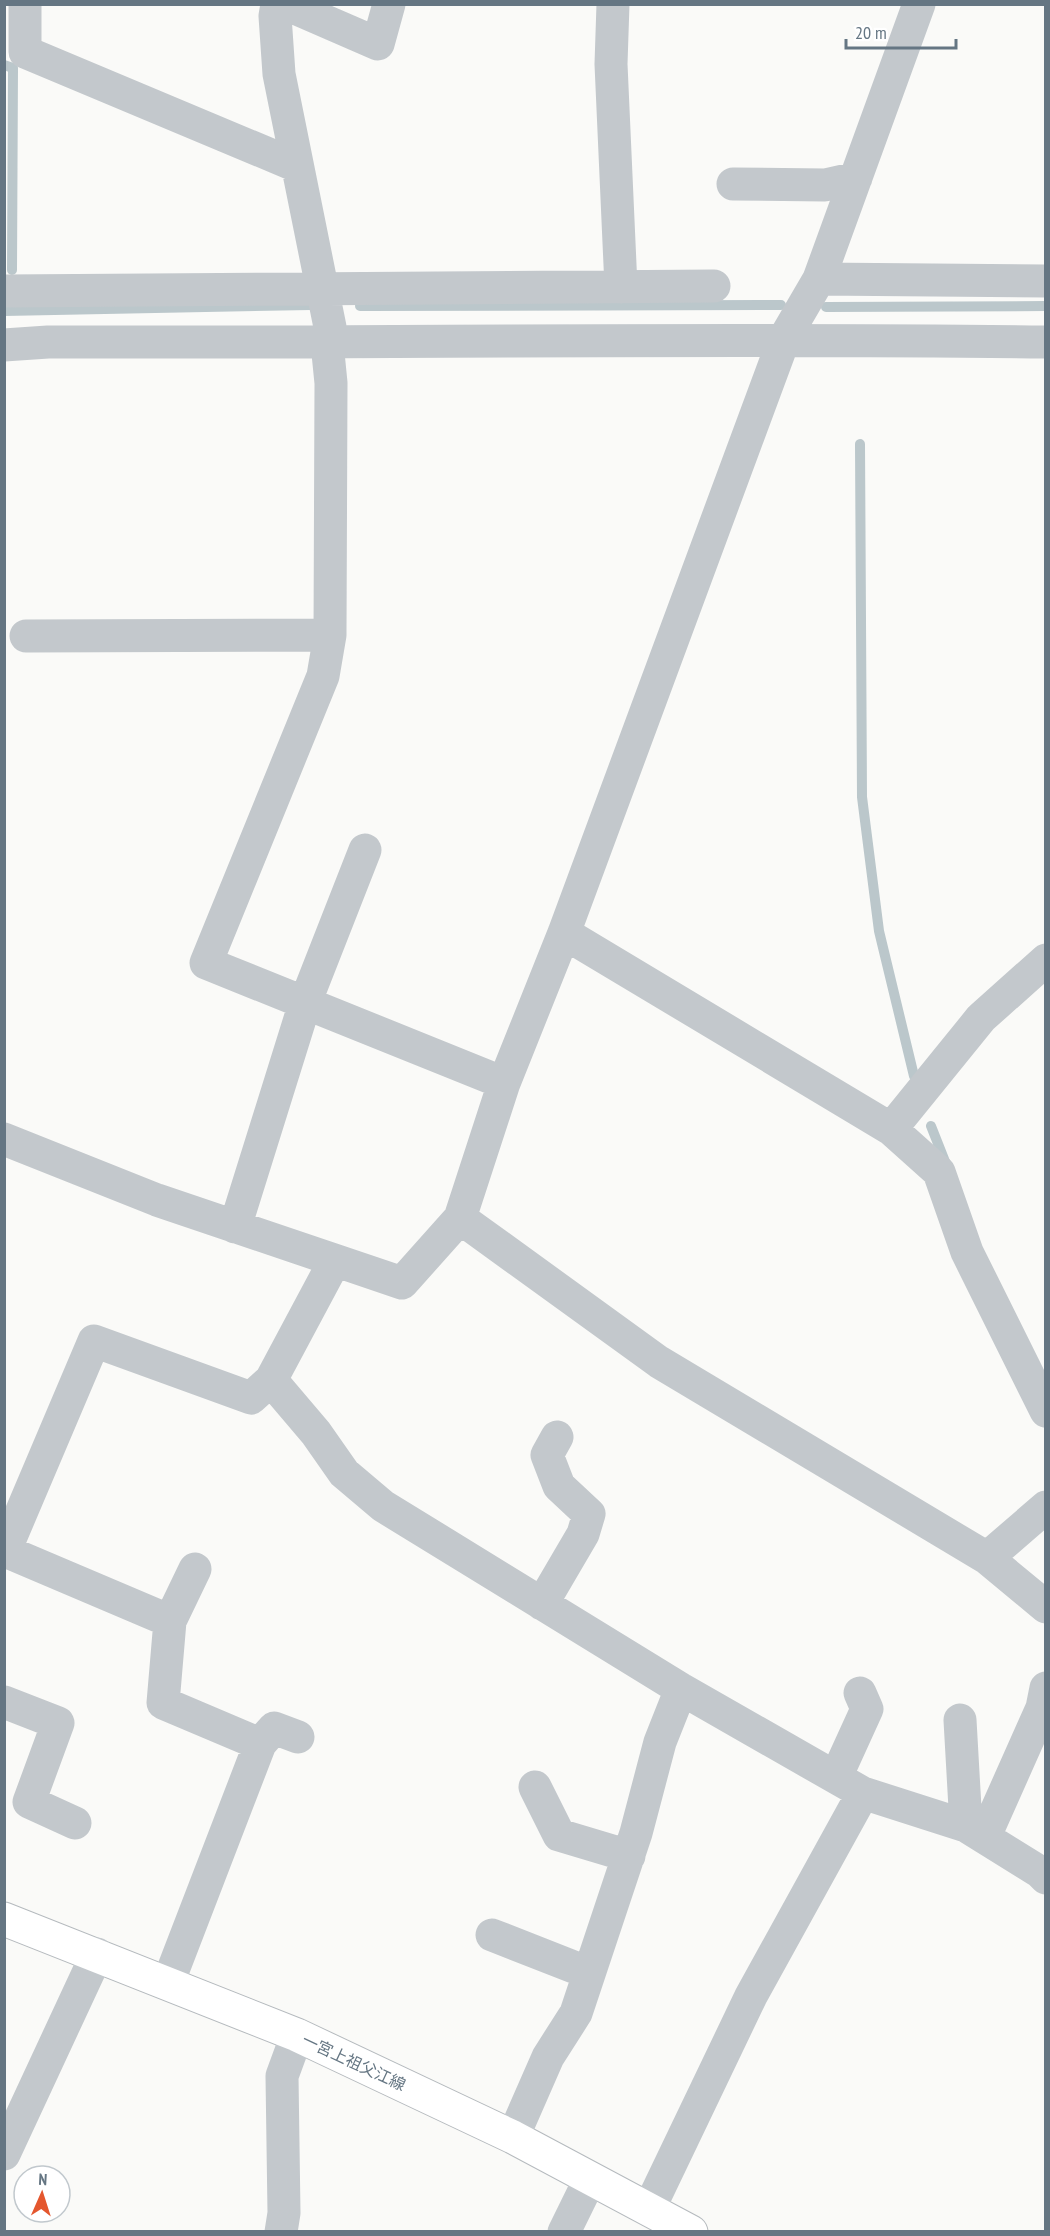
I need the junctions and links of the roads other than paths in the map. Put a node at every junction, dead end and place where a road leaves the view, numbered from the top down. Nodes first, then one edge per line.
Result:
1 (25, 4) edge
2 (277, 4) edge
3 (286, 4) edge
4 (389, 4) edge
5 (613, 4) edge
6 (919, 4) edge
7 (297, 166) junction
8 (856, 178) junction
9 (733, 184) dead end
10 (819, 279) junction
11 (1046, 281) edge
12 (714, 286) dead end
13 (621, 287) junction
14 (322, 290) junction
15 (4, 291) edge
16 (784, 339) junction
17 (1046, 342) edge
18 (327, 343) junction
19 (4, 345) edge
20 (330, 635) junction
21 (26, 636) dead end
22 (366, 849) dead end
23 (564, 933) junction
24 (1046, 960) edge
25 (305, 1003) junction
26 (504, 1083) junction
27 (891, 1129) junction
28 (4, 1139) edge
29 (460, 1218) junction
30 (235, 1227) junction
31 (334, 1262) junction
32 (271, 1380) junction
33 (1046, 1411) edge
34 (557, 1437) dead end
35 (1046, 1507) edge
36 (5, 1552) edge
37 (987, 1558) junction
38 (195, 1569) dead end
39 (542, 1604) junction
40 (1046, 1607) edge
41 (170, 1621) junction
42 (1046, 1688) edge
43 (681, 1689) junction
44 (860, 1693) dead end
45 (4, 1702) edge
46 (960, 1720) dead end
47 (298, 1737) dead end
48 (260, 1744) junction
49 (849, 1785) junction
50 (535, 1786) dead end
51 (75, 1823) dead end
52 (976, 1831) junction
53 (629, 1856) junction
54 (1046, 1878) edge
55 (4, 1919) edge
56 (492, 1935) dead end
57 (97, 1954) junction
58 (589, 1973) junction
59 (168, 1983) junction
60 (297, 2035) junction
61 (513, 2137) junction
62 (4, 2154) edge
63 (590, 2179) junction
64 (649, 2209) junction
65 (281, 2232) edge
66 (564, 2232) edge
67 (691, 2232) edge

1 - 7 street
2 - 7 street
3 - 4 street
5 - 13 street
6 - 8 street
7 - 14 street
8 - 9 street
8 - 10 street
10 - 11 street
10 - 16 street
12 - 13 street
13 - 14 street
14 - 15 street
14 - 18 street
16 - 17 street
16 - 18 street
16 - 23 street
18 - 19 street
18 - 20 street
20 - 21 street
20 - 25 street
22 - 25 street
23 - 26 street
23 - 27 street
24 - 27 street
25 - 26 street
25 - 30 street
26 - 29 street
27 - 33 street
28 - 30 street
29 - 31 street
29 - 37 street
30 - 31 street
31 - 32 street
32 - 36 street
32 - 39 street
34 - 39 street
35 - 37 street
36 - 41 street
37 - 40 street
38 - 41 street
39 - 43 street
41 - 48 street
42 - 52 street
43 - 49 street
43 - 53 street
44 - 49 street
45 - 51 street
46 - 52 street
47 - 48 street
48 - 59 street
49 - 52 street
49 - 64 street
50 - 53 street
52 - 54 street
53 - 58 street
55 - 57 main road, 一宮上祖父江線
56 - 58 street
57 - 59 main road, 一宮上祖父江線
57 - 62 street
58 - 61 street
59 - 60 main road, 一宮上祖父江線
60 - 61 main road, 一宮上祖父江線
60 - 65 street
61 - 63 main road, 一宮上祖父江線
63 - 64 main road, 一宮上祖父江線
63 - 66 street
64 - 67 main road, 一宮上祖父江線

